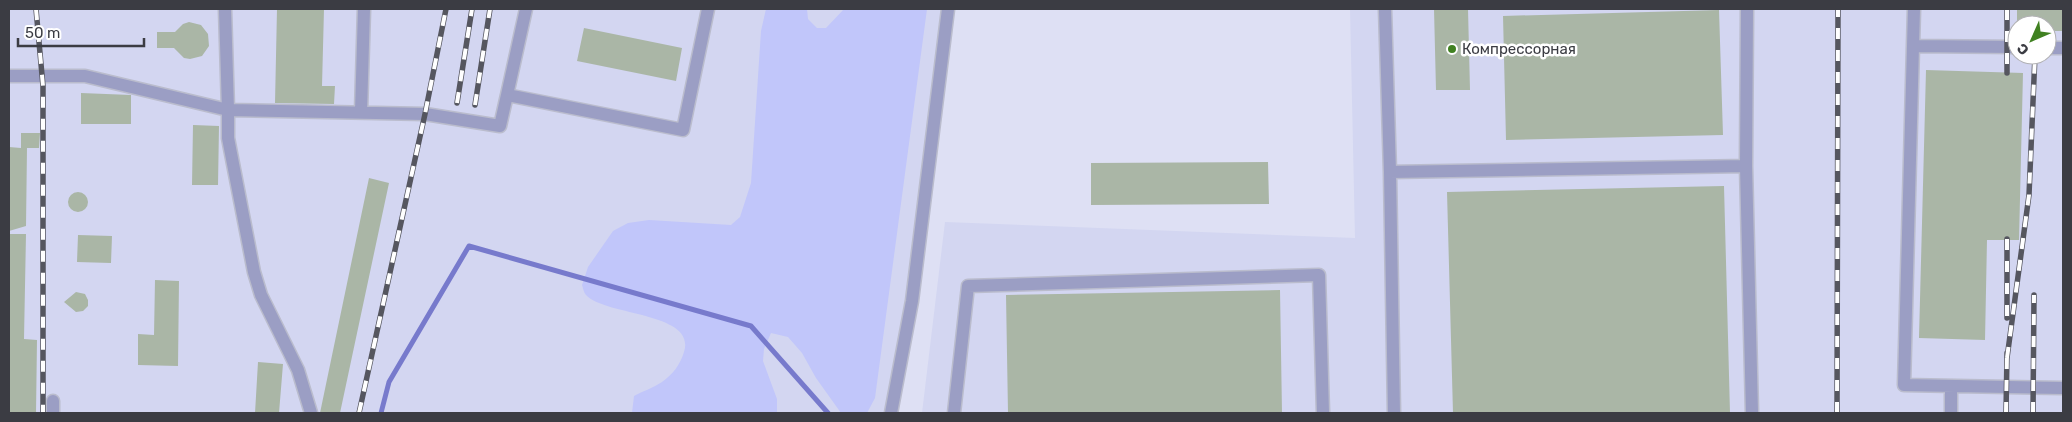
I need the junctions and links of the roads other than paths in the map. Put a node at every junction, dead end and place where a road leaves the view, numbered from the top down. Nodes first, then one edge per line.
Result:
1 (225, 9) edge
2 (364, 9) edge
3 (526, 9) edge
4 (708, 9) edge
5 (948, 9) edge
6 (1385, 9) edge
7 (1747, 9) edge
8 (1914, 9) edge
9 (1913, 46) junction
10 (2007, 47) edge
11 (9, 76) edge
12 (507, 95) junction
13 (228, 110) junction
14 (361, 112) junction
15 (1746, 166) junction
16 (1390, 172) junction
17 (1951, 386) junction
18 (2063, 388) edge
19 (311, 413) edge
20 (891, 413) edge
21 (954, 413) edge
22 (1323, 413) edge
23 (1394, 413) edge
24 (1752, 413) edge
25 (1951, 413) edge

1 - 13 street
2 - 14 street
3 - 12 street
4 - 12 street
5 - 20 street
6 - 16 street
7 - 15 street
8 - 9 street
9 - 10 street
9 - 17 street
11 - 13 street
12 - 14 street
13 - 14 street
13 - 19 street
15 - 16 street
15 - 24 street
16 - 23 street
17 - 18 street
17 - 25 street
21 - 22 street

